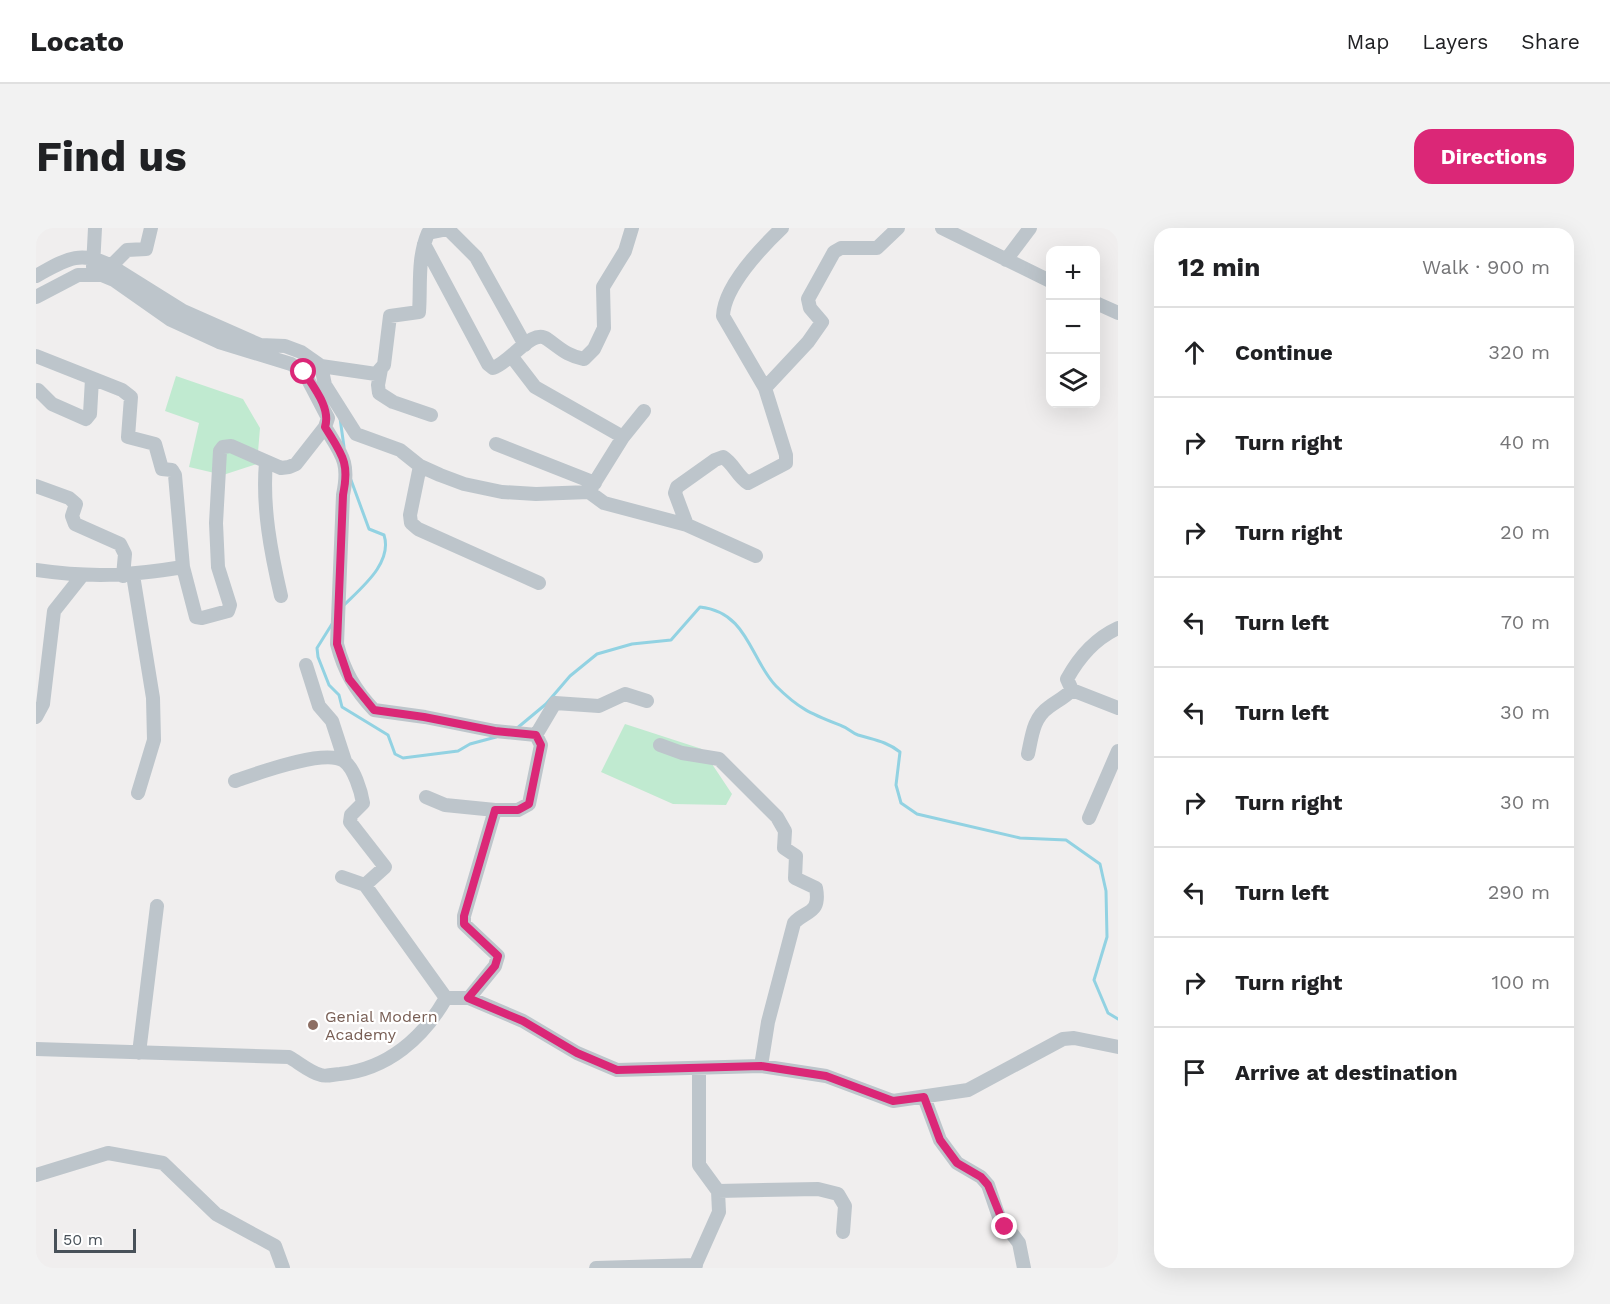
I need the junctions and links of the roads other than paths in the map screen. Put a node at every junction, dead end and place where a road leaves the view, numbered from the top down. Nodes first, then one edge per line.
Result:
1 (95, 228) edge
2 (151, 228) edge
3 (632, 228) edge
4 (782, 228) edge
5 (898, 228) edge
6 (942, 228) edge
7 (1030, 228) edge
8 (424, 244) junction
9 (1006, 260) junction
10 (93, 266) junction
11 (111, 266) junction
12 (36, 276) edge
13 (1046, 279) edge
14 (36, 297) edge
15 (1100, 305) edge
16 (1118, 313) edge
17 (525, 345) junction
18 (36, 356) edge
19 (512, 357) junction
20 (312, 368) junction
21 (381, 369) junction
22 (92, 379) junction
23 (765, 388) junction
24 (38, 390) dead end
25 (644, 411) dead end
26 (431, 415) dead end
27 (325, 427) junction
28 (623, 437) junction
29 (496, 444) dead end
30 (266, 462) junction
31 (420, 466) junction
32 (36, 486) edge
33 (592, 488) junction
34 (687, 525) junction
35 (756, 556) dead end
36 (183, 567) junction
37 (36, 570) edge
38 (128, 576) junction
39 (81, 577) junction
40 (539, 583) dead end
41 (280, 596) dead end
42 (1118, 628) edge
43 (306, 665) dead end
44 (1072, 690) junction
45 (647, 701) dead end
46 (1118, 708) edge
47 (36, 717) edge
48 (536, 735) junction
49 (660, 745) dead end
50 (1118, 751) edge
51 (1028, 753) dead end
52 (345, 761) junction
53 (235, 781) dead end
54 (138, 793) dead end
55 (426, 797) dead end
56 (495, 810) junction
57 (1089, 818) dead end
58 (342, 876) dead end
59 (365, 885) junction
60 (157, 906) dead end
61 (446, 998) junction
62 (468, 998) junction
63 (1118, 1047) edge
64 (36, 1049) edge
65 (139, 1053) junction
66 (761, 1066) junction
67 (699, 1068) junction
68 (924, 1097) junction
69 (36, 1175) edge
70 (718, 1191) junction
71 (843, 1233) dead end
72 (695, 1266) edge
73 (282, 1268) edge
74 (596, 1268) edge
75 (1024, 1268) edge

1 - 10 street
2 - 11 street
3 - 17 street
4 - 23 street
5 - 23 street
6 - 9 street
7 - 9 street
8 - 17 street
8 - 19 street
8 - 21 street
9 - 13 street
10 - 11 street
10 - 12 street
10 - 14 street
10 - 20 street
11 - 20 street
15 - 16 street
17 - 19 street
18 - 22 street
19 - 28 street
20 - 21 street
20 - 27 street
20 - 31 street
21 - 26 street
22 - 24 street
22 - 36 street
23 - 34 street
25 - 28 street
27 - 30 street
27 - 48 street
28 - 33 street
29 - 33 street
30 - 36 street
30 - 41 street
31 - 33 street
31 - 40 street
32 - 38 street
33 - 34 street
34 - 35 street
36 - 38 street
37 - 39 street
38 - 39 street
38 - 54 street
39 - 47 street
42 - 44 street
43 - 52 street
44 - 46 street
44 - 51 street
45 - 48 street
48 - 56 street
49 - 66 street
50 - 57 street
52 - 53 street
52 - 59 street
55 - 56 street
56 - 62 street
58 - 59 street
59 - 61 street
60 - 65 street
61 - 62 street
61 - 65 street
62 - 67 street
63 - 68 street
64 - 65 street
66 - 67 street
66 - 68 street
67 - 70 street
68 - 75 street
69 - 73 street
70 - 71 street
70 - 72 street
72 - 74 street

